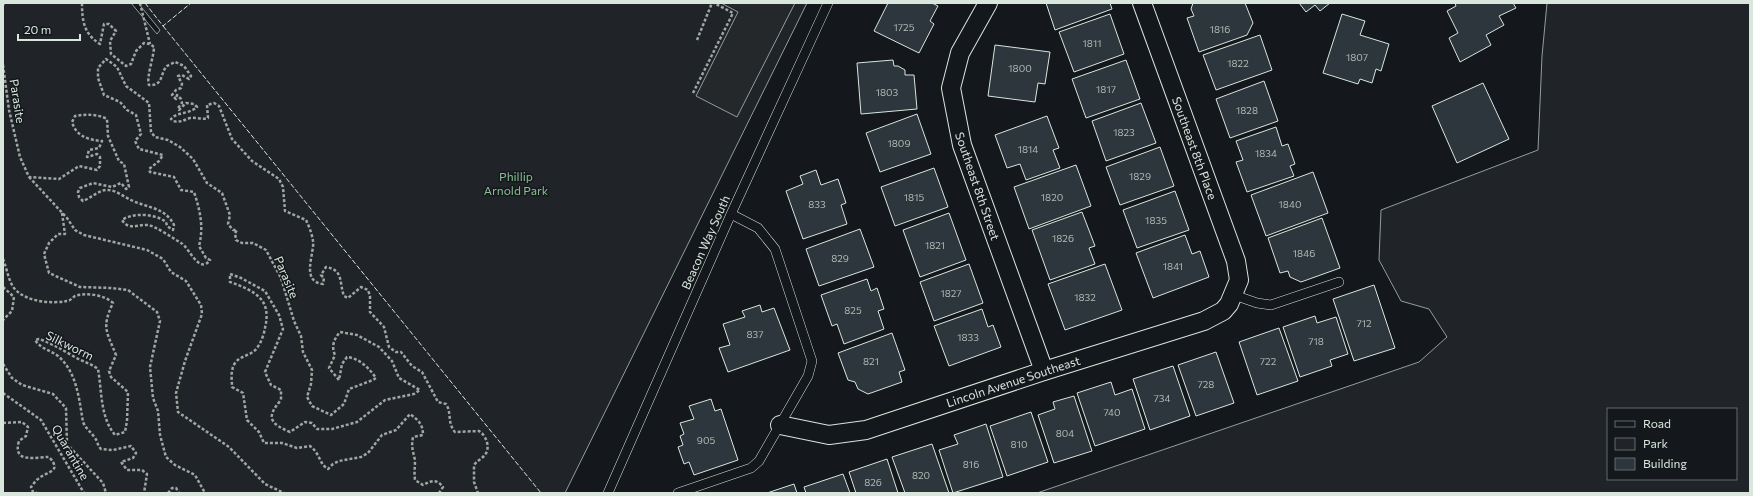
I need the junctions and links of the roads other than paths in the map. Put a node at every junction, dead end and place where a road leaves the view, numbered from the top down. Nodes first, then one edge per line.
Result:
1 (828, 3) edge
2 (988, 3) edge
3 (1142, 3) edge
4 (731, 214) junction
5 (1339, 282) dead end
6 (1234, 295) junction
7 (1044, 371) junction
8 (780, 425) junction
9 (608, 493) edge
10 (678, 493) edge

1 - 4 lane, Beacon Way South
2 - 7 street, Southeast 8th Street
3 - 6 street, Southeast 8th Place
4 - 8 lane
4 - 9 lane, Beacon Way South
5 - 6 lane
6 - 7 street, Lincoln Avenue Southeast
7 - 8 street, Lincoln Avenue Southeast
8 - 10 lane

